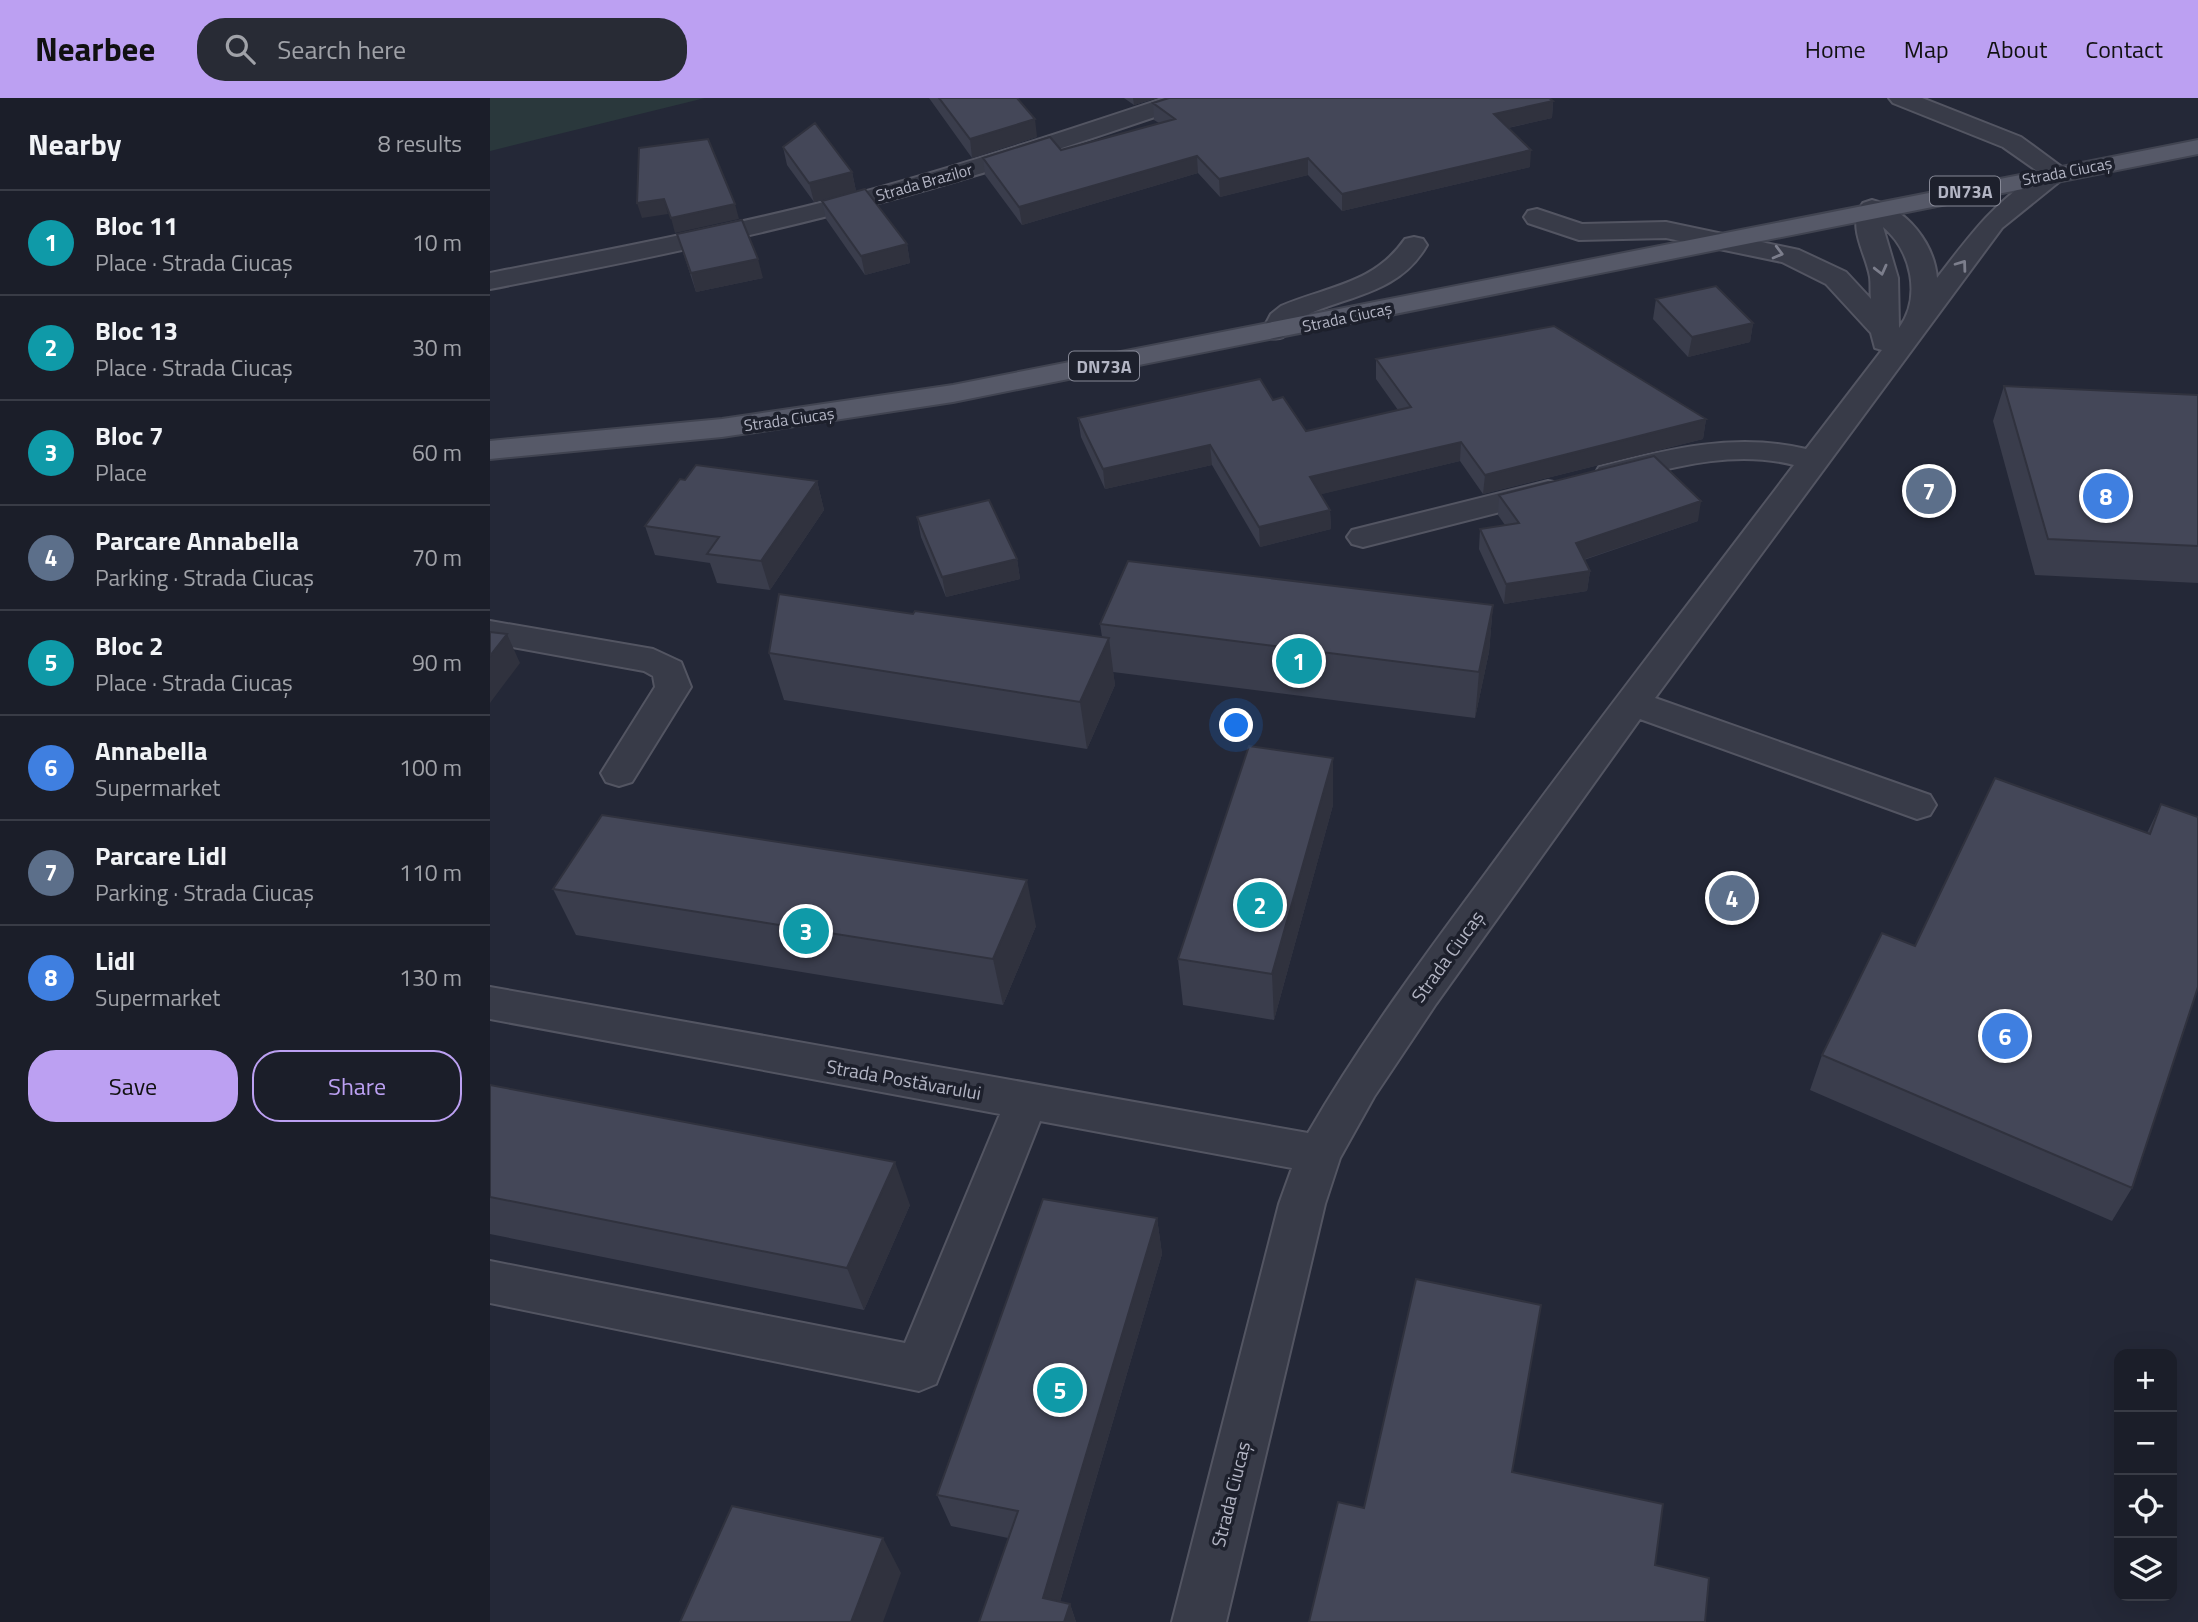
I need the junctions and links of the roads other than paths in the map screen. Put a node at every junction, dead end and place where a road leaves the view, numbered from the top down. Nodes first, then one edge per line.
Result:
1 (1188, 98) edge
2 (1901, 98) edge
3 (2198, 147) edge
4 (2057, 173) junction
5 (1872, 208) junction
6 (1537, 217) dead end
7 (1711, 242) junction
8 (1414, 245) dead end
9 (490, 281) edge
10 (1921, 320) junction
11 (1276, 331) junction
12 (1887, 334) junction
13 (1878, 380) junction
14 (490, 450) edge
15 (1816, 461) junction
16 (1363, 537) dead end
17 (490, 632) edge
18 (1632, 704) junction
19 (619, 773) dead end
20 (1917, 806) dead end
21 (490, 1003) edge
22 (1026, 1102) junction
23 (1319, 1154) junction
24 (490, 1282) edge
25 (1199, 1622) edge

1 - 9 street, Strada Brazilor
2 - 4 street
3 - 4 main road, Strada Ciucaș / DN73A
4 - 5 main road, Strada Ciucaș / DN73A
10 -> 4 street, Strada Ciucaș
5 - 7 main road, Strada Ciucaș / DN73A
5 - 10 street
5 -> 12 street
6 - 7 street
7 - 11 main road, Strada Ciucaș / DN73A
7 -> 12 street
8 - 11 street
10 - 13 street, Strada Ciucaș
11 - 14 main road, Strada Ciucaș / DN73A
12 - 13 street
13 - 15 street, Strada Ciucaș
15 - 16 street
15 - 18 street, Strada Ciucaș
17 - 19 street
18 - 20 street
18 - 23 street, Strada Ciucaș
21 - 22 street, Strada Postăvarului
22 - 23 street, Strada Postăvarului
22 - 24 street
23 - 25 street, Strada Ciucaș

